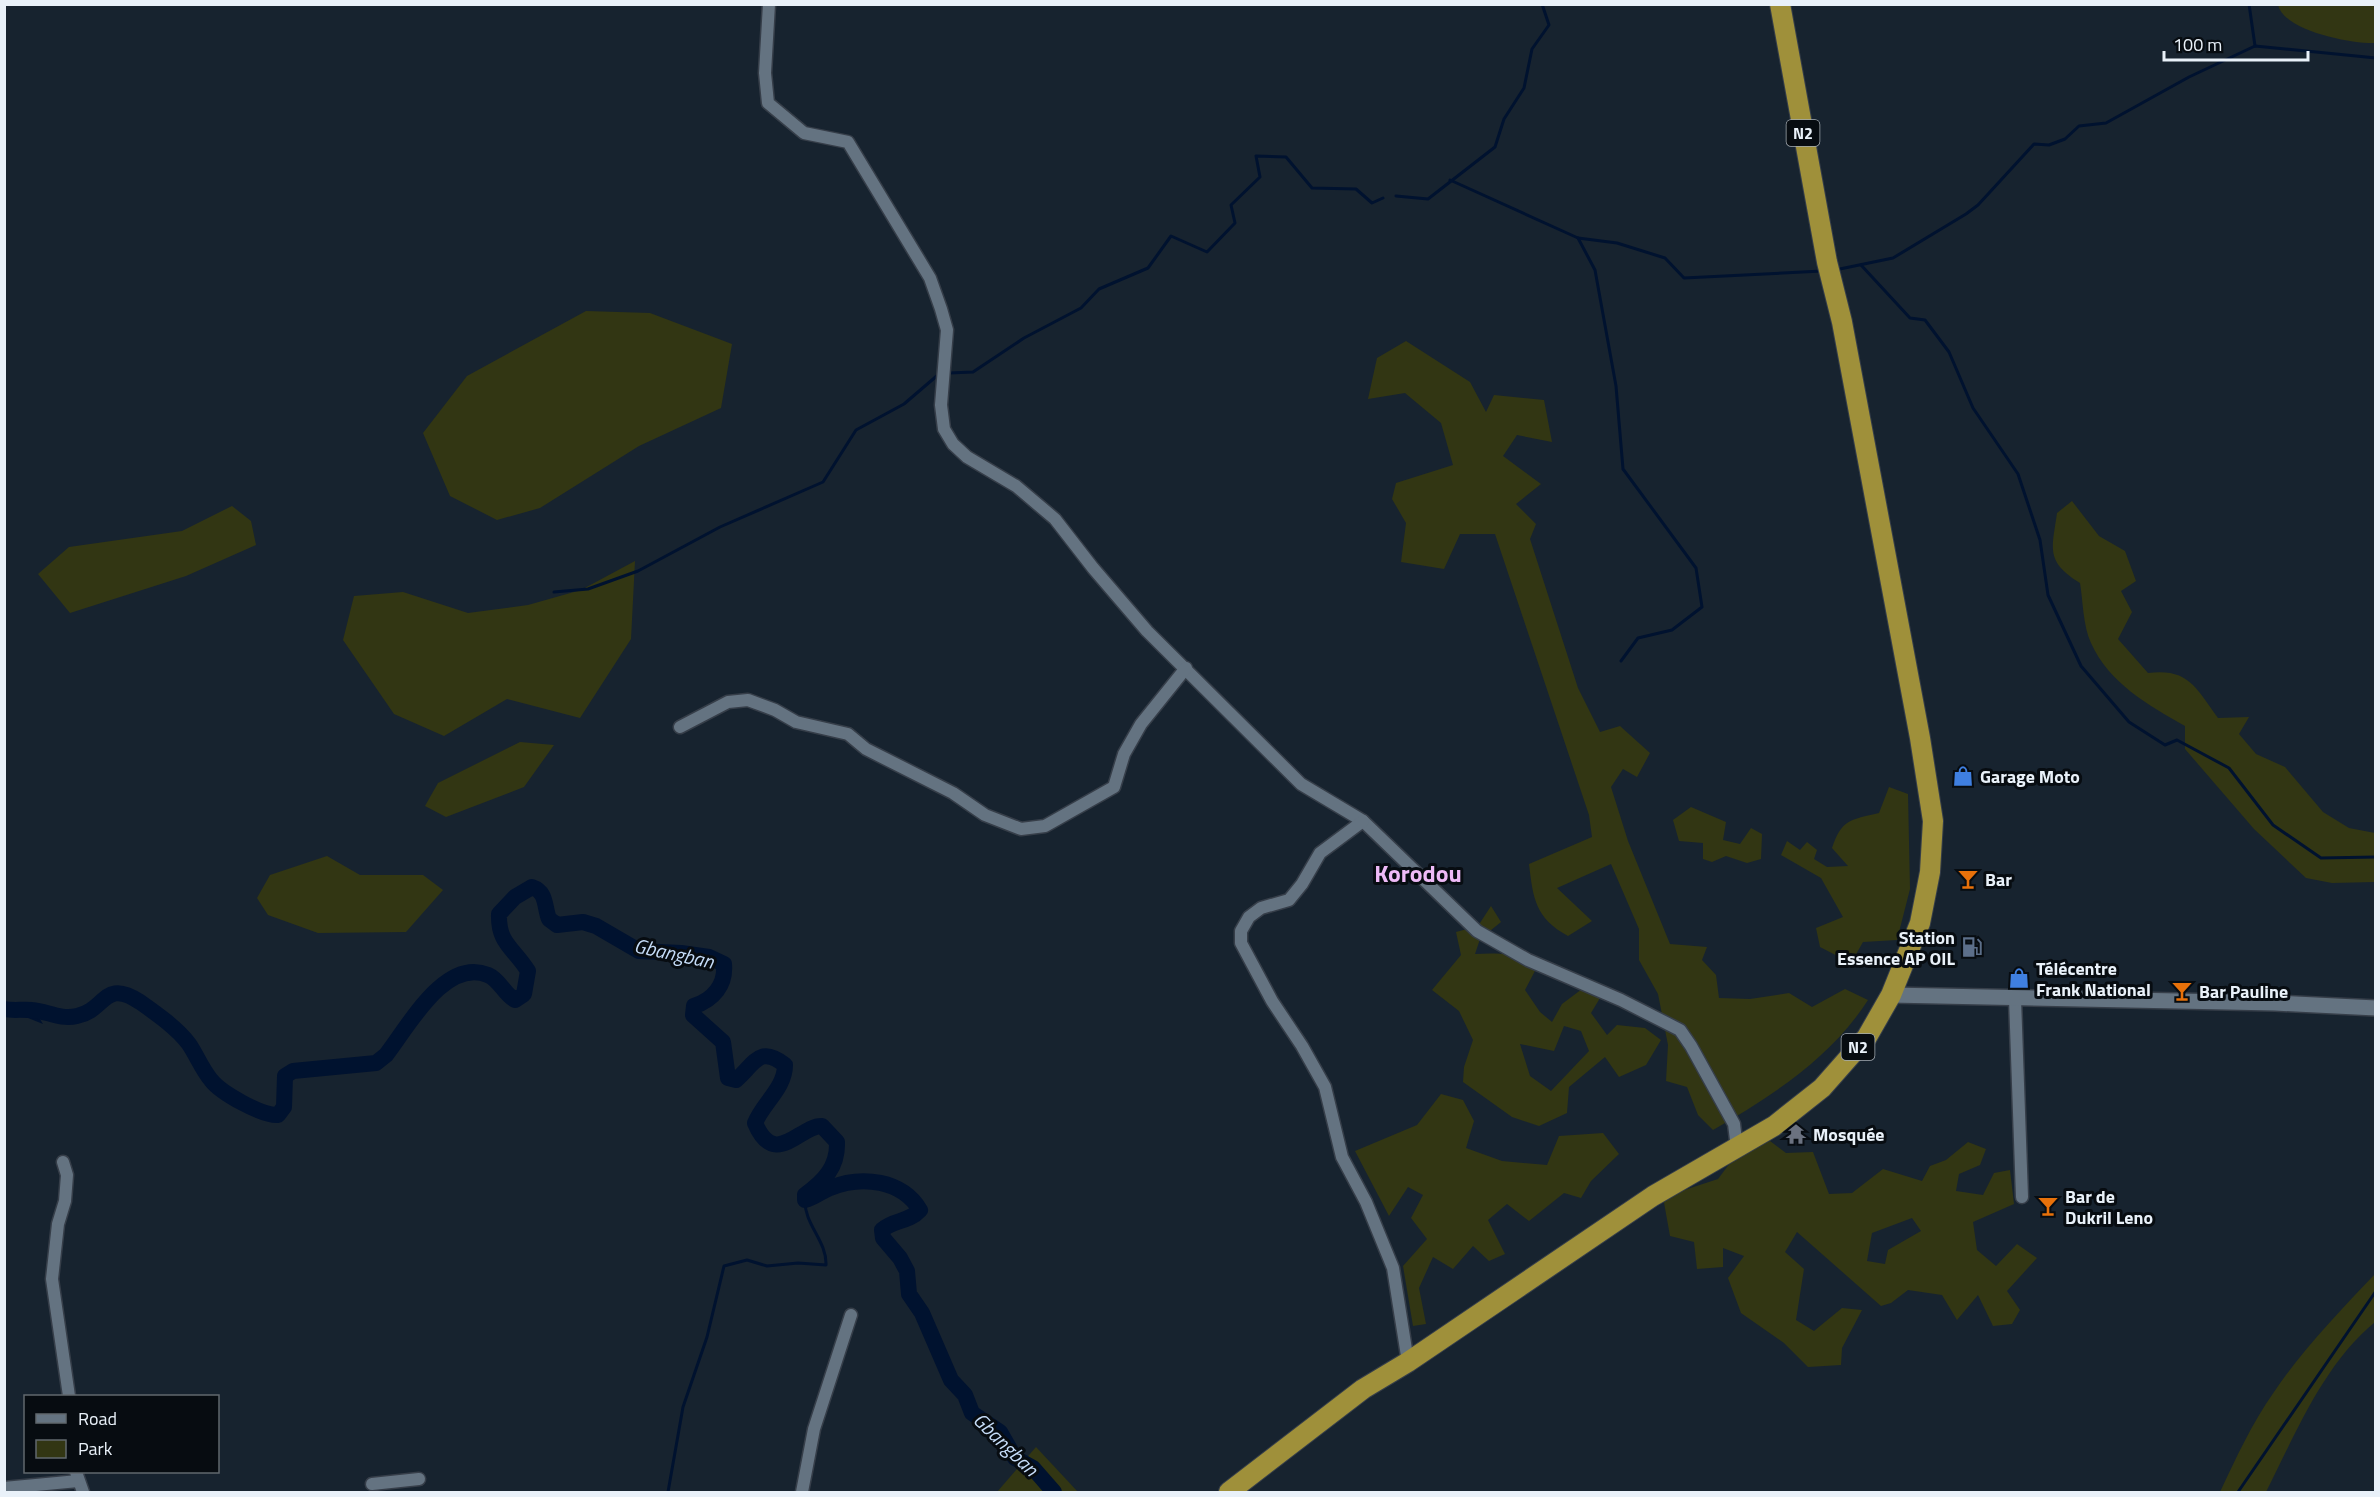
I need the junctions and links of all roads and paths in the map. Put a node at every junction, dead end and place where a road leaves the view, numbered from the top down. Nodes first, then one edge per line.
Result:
1 (769, 4) edge
2 (1780, 4) edge
3 (1186, 668) junction
4 (680, 727) dead end
5 (1363, 821) junction
6 (1891, 995) junction
7 (2015, 999) junction
8 (2376, 1008) edge
9 (1737, 1148) junction
10 (63, 1162) dead end
11 (2022, 1197) dead end
12 (851, 1315) dead end
13 (1408, 1362) junction
14 (69, 1395) edge
15 (419, 1479) dead end
16 (79, 1482) edge
17 (372, 1484) dead end
18 (4, 1488) edge
19 (802, 1492) edge
20 (1229, 1492) edge

1 - 3 street
2 - 6 highway, N2
3 - 4 street
3 - 5 street
5 - 9 street
5 - 13 street
6 - 7 street
6 - 9 highway, N2
7 - 8 street
7 - 11 street
9 - 13 highway, N2
10 - 14 street
12 - 19 street
13 - 20 highway, N2
15 - 17 street
16 - 18 street

